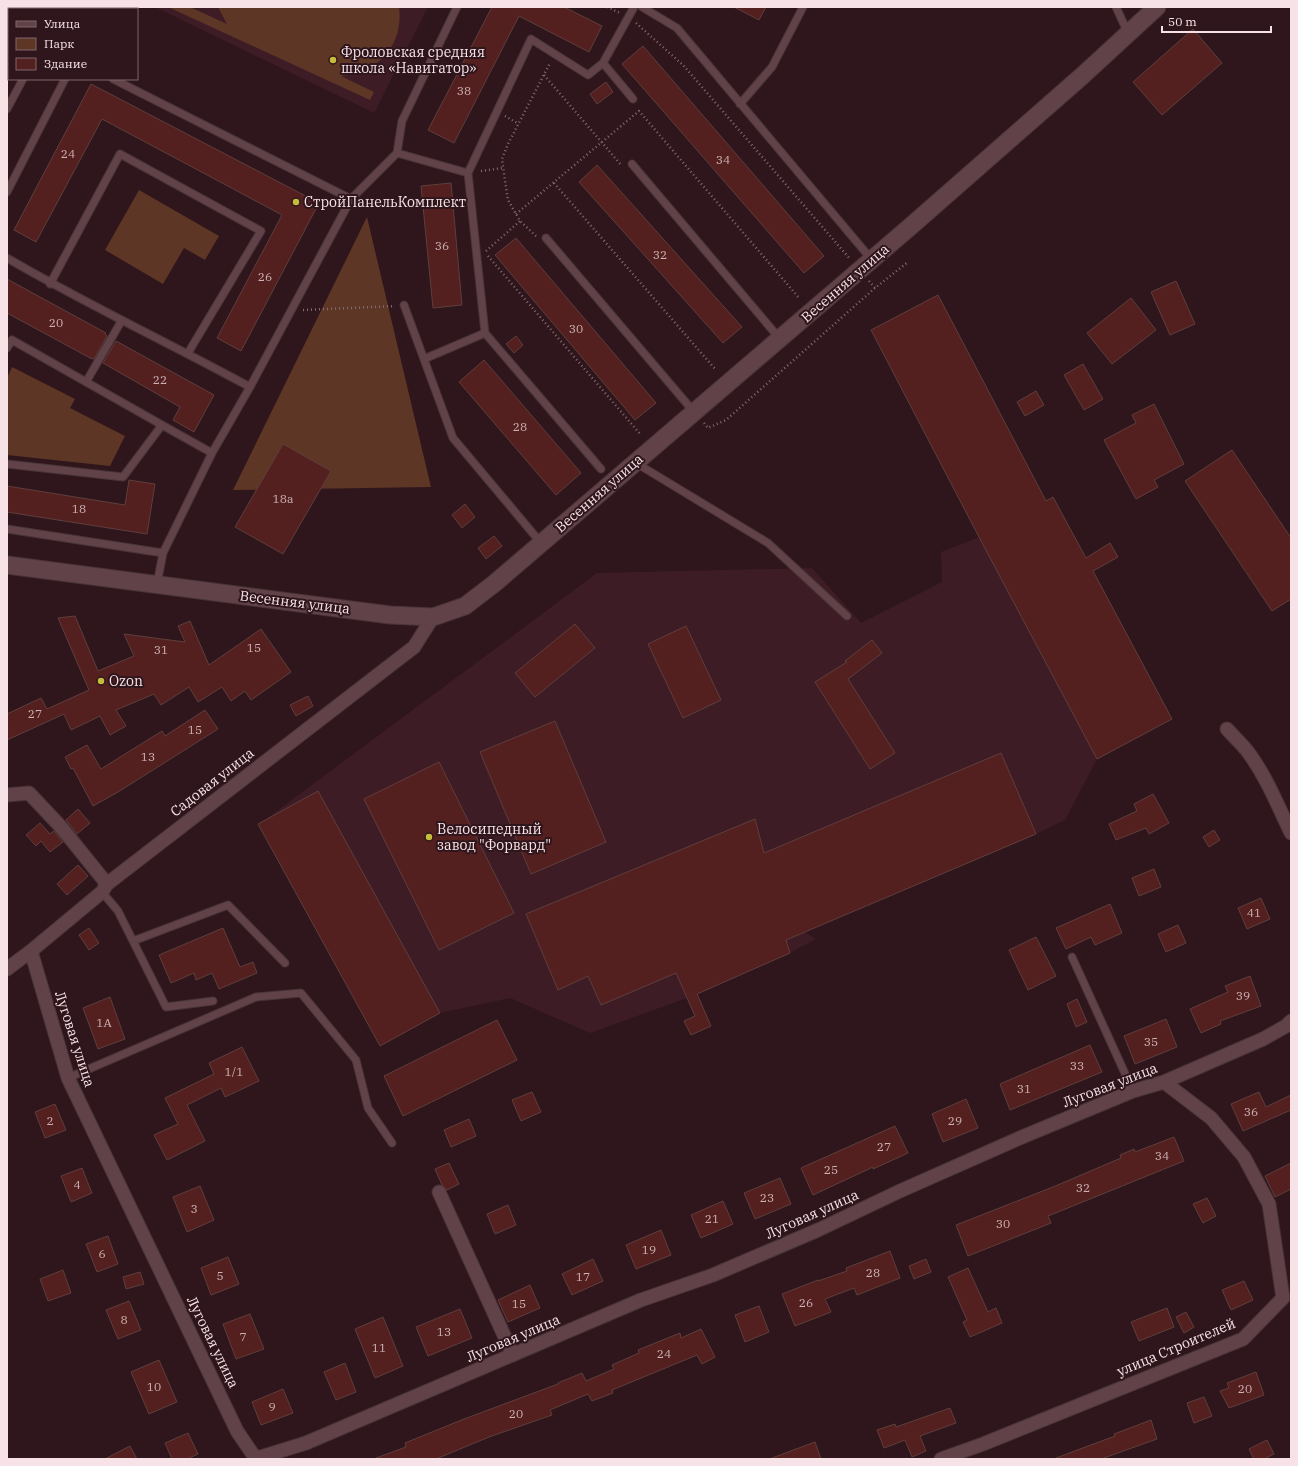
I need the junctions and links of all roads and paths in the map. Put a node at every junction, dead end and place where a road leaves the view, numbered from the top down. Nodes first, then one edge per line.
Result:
1 (457, 7) edge
2 (607, 7) edge
3 (634, 7) edge
4 (642, 7) edge
5 (803, 7) edge
6 (1116, 7) edge
7 (1157, 7) edge
8 (630, 18) junction
9 (1128, 34) junction
10 (555, 54) junction
11 (603, 63) junction
12 (22, 80) edge
13 (64, 80) edge
14 (115, 80) edge
15 (633, 99) dead end
16 (740, 104) junction
17 (7, 109) edge
18 (497, 112) junction
19 (519, 124) junction
20 (397, 153) junction
21 (632, 164) dead end
22 (503, 168) junction
23 (468, 173) junction
24 (554, 183) dead end
25 (7, 192) edge
26 (351, 199) junction
27 (520, 221) junction
28 (546, 238) joint
29 (7, 258) edge
30 (908, 262) dead end
31 (866, 265) junction
32 (50, 284) junction
33 (875, 288) junction
34 (404, 305) joint
35 (291, 311) junction
36 (122, 320) junction
37 (484, 333) junction
38 (780, 338) junction
39 (7, 348) edge
40 (188, 353) junction
41 (424, 360) junction
42 (716, 370) dead end
43 (86, 382) junction
44 (250, 386) junction
45 (694, 412) junction
46 (162, 425) junction
47 (641, 435) dead end
48 (212, 453) junction
49 (635, 462) junction
50 (7, 464) edge
51 (601, 469) dead end
52 (7, 530) edge
53 (541, 543) junction
54 (163, 553) junction
55 (7, 565) edge
56 (156, 584) junction
57 (847, 616) dead end
58 (433, 617) junction
59 (1227, 729) dead end
60 (7, 795) edge
61 (1291, 833) edge
62 (104, 888) junction
63 (133, 941) junction
64 (31, 951) junction
65 (1072, 957) dead end
66 (285, 963) dead end
67 (7, 969) edge
68 (214, 1001) dead end
69 (1291, 1021) edge
70 (68, 1078) junction
71 (1164, 1082) junction
72 (1133, 1091) junction
73 (392, 1143) dead end
74 (439, 1192) dead end
75 (513, 1355) junction
76 (255, 1459) edge
77 (941, 1459) edge

1 - 20 lane
2 - 8 path
3 - 8 lane
4 - 16 lane
5 - 16 lane
6 - 9 lane
7 - 9 street, Весенняя улица
8 - 11 lane
8 - 31 path
9 - 31 street, Весенняя улица
10 - 11 lane
10 - 18 lane
10 - 19 path
11 - 15 lane
12 - 17 lane
13 - 25 lane
14 - 26 lane
16 - 31 lane
18 - 19 path
18 - 23 lane
19 - 22 path
20 - 23 lane
20 - 26 lane
21 - 38 lane
22 - 23 path
22 - 27 path
23 - 37 lane
24 - 42 path
26 - 35 lane
27 - 28 path
27 - 47 path
28 - 45 lane
29 - 32 lane
30 - 33 path
31 - 33 path
31 - 38 street, Весенняя улица
32 - 36 lane
32 - 40 lane
33 - 45 path
34 - 35 path
34 - 41 lane
35 - 44 lane
36 - 40 lane
36 - 43 lane
37 - 41 lane
37 - 51 lane
38 - 45 street, Весенняя улица
39 - 43 lane
40 - 44 lane
41 - 53 lane
43 - 46 lane
44 - 48 lane
45 - 49 street, Весенняя улица
46 - 48 lane
46 - 50 lane
48 - 54 lane
49 - 53 street, Весенняя улица
49 - 57 lane
52 - 54 lane
53 - 58 street, Весенняя улица
54 - 56 lane
55 - 56 street, Весенняя улица
56 - 58 street, Весенняя улица
58 - 62 street, Садовая улица
59 - 61 street
60 - 62 street
62 - 63 lane
62 - 64 street, Садовая улица
63 - 66 lane
63 - 68 lane
64 - 67 street, Садовая улица
64 - 70 street, Луговая улица
65 - 72 lane
69 - 71 street, Луговая улица
70 - 73 lane
70 - 76 street, Луговая улица
71 - 72 street, Луговая улица
71 - 77 street, улица Строителей
72 - 75 street, Луговая улица
74 - 75 street
75 - 76 street, Луговая улица

